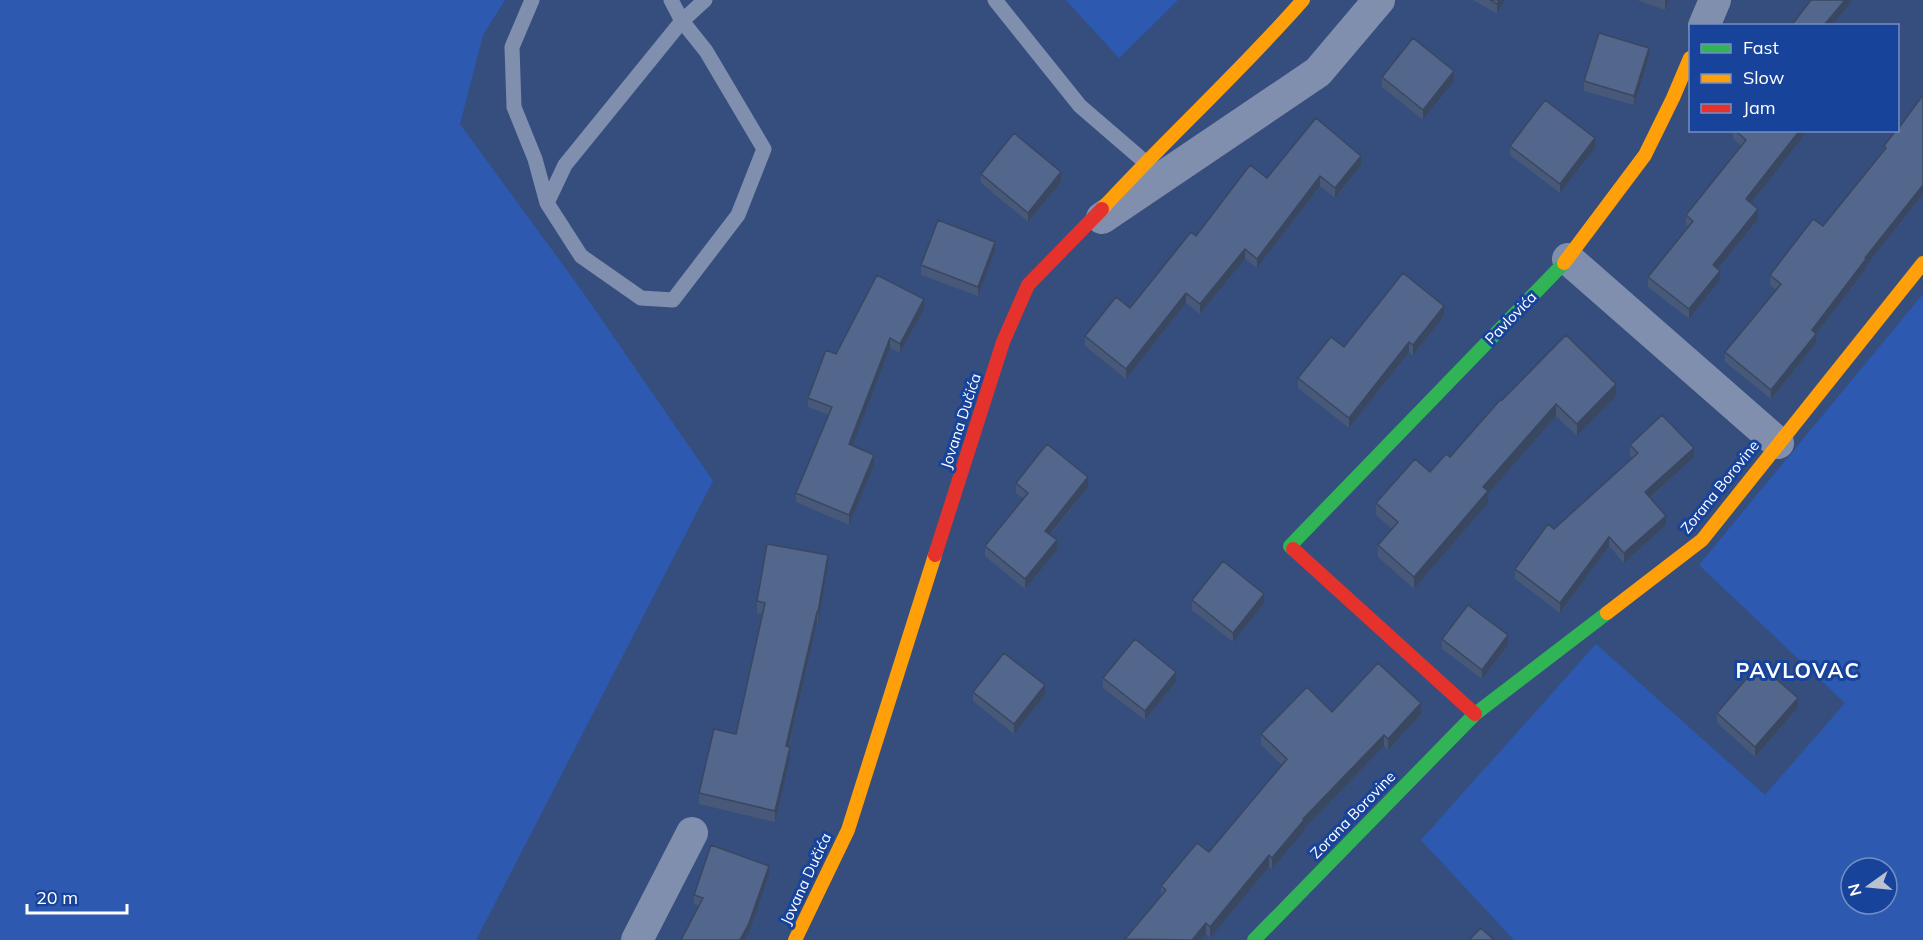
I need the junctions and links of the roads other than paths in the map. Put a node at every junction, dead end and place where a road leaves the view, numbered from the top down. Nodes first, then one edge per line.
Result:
1 (532, 0) edge
2 (671, 0) edge
3 (705, 0) edge
4 (995, 0) edge
5 (1303, 0) edge
6 (1379, 0) edge
7 (1715, 0) edge
8 (682, 21) junction
9 (1705, 24) edge
10 (1689, 60) edge
11 (1146, 162) junction
12 (547, 203) junction
13 (1079, 234) junction
14 (1568, 259) junction
15 (1923, 263) edge
16 (1778, 442) junction
17 (1475, 714) junction
18 (692, 833) dead end
19 (637, 940) edge
20 (795, 940) edge
21 (1254, 940) edge

1 - 12 lane
2 - 8 lane
3 - 8 lane
4 - 11 lane
5 - 11 street, Jovana Dučića
6 - 13 street
7 - 9 street
8 - 12 lane
8 - 12 lane
10 - 14 street, Pavlovića
11 - 13 street, Jovana Dučića
13 - 20 street, Jovana Dučića
14 - 16 street
14 - 17 street, Pavlovića
15 - 16 street, Zorana Borovine
16 - 17 street, Zorana Borovine
17 - 21 street, Zorana Borovine
18 - 19 street

